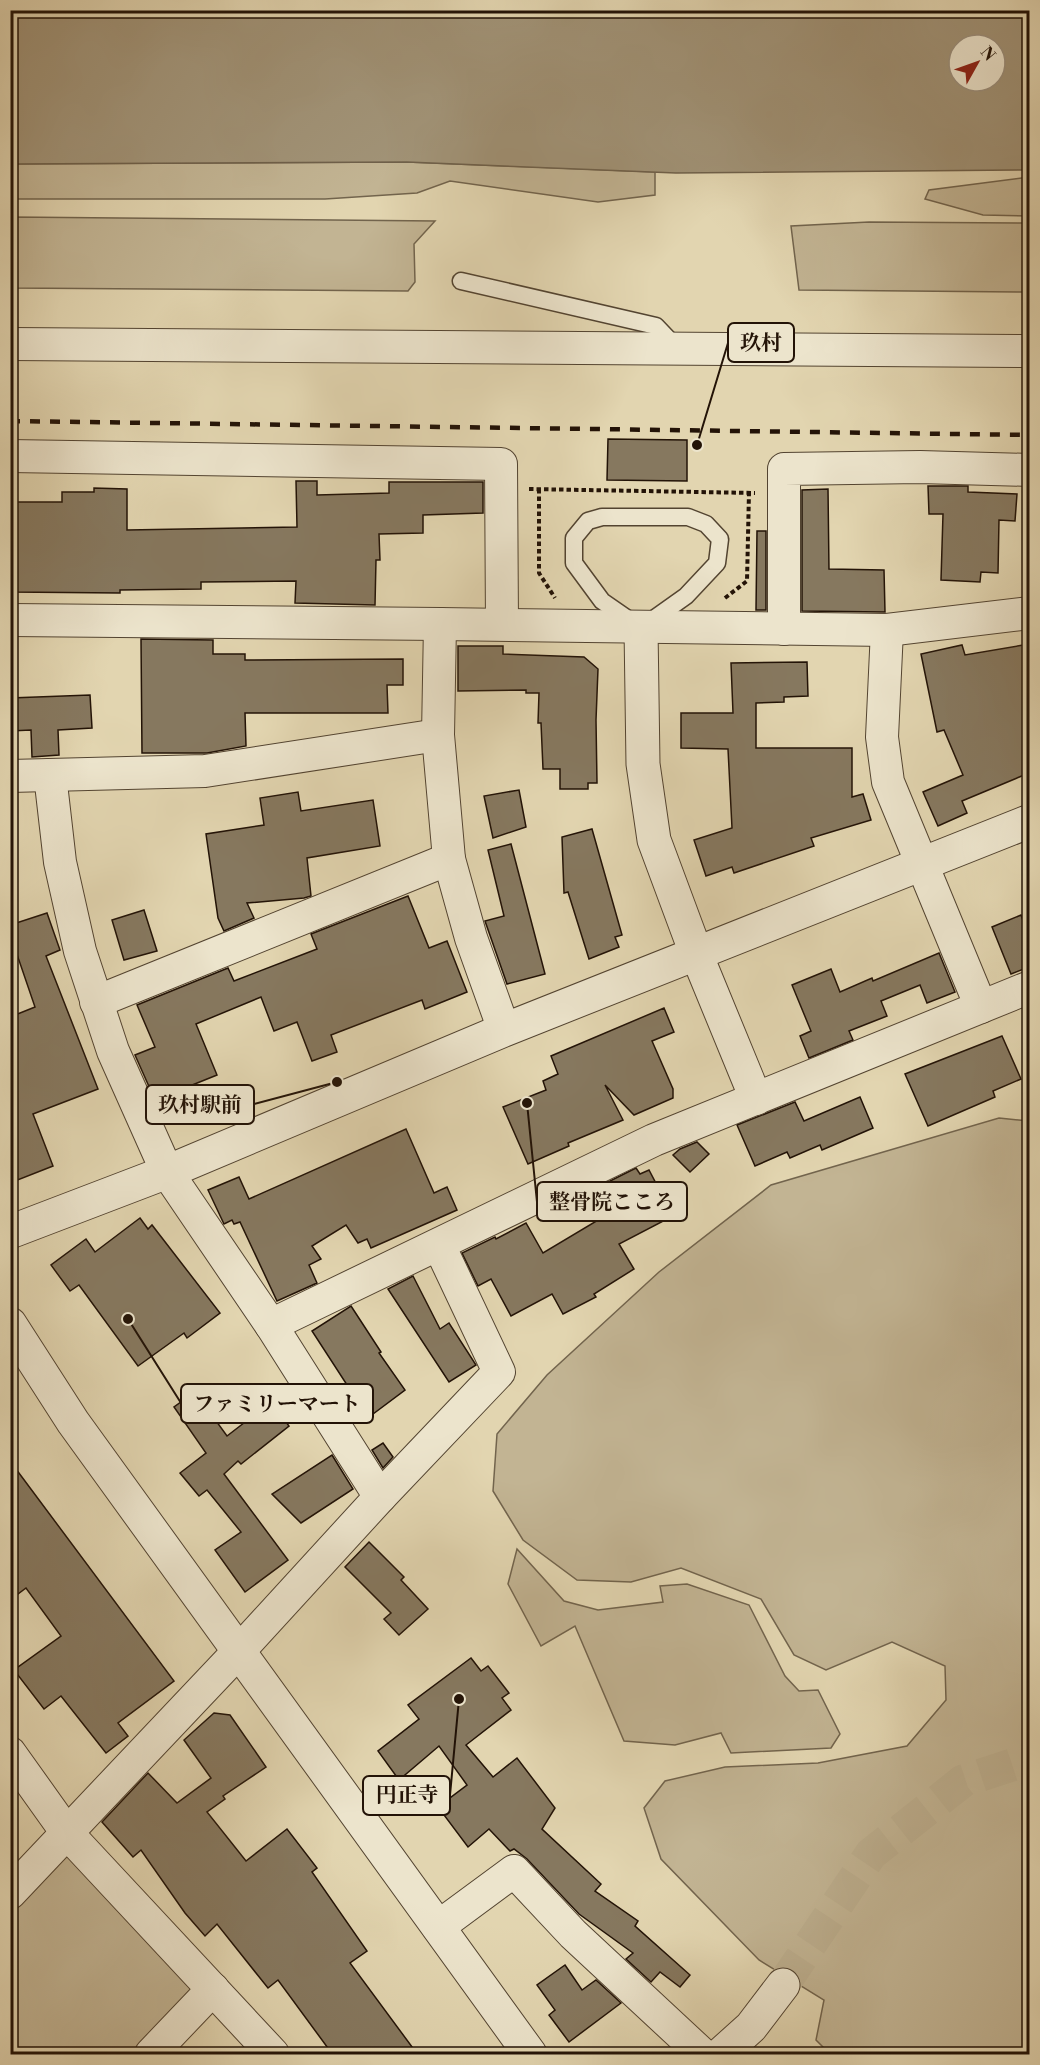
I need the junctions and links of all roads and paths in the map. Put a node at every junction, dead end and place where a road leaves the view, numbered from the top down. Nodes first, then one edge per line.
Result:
1 (460, 282) dead end
2 (10, 344) edge
3 (678, 349) junction
4 (1029, 351) edge
5 (10, 456) edge
6 (1029, 470) edge
7 (501, 488) junction
8 (539, 489) junction
9 (784, 493) junction
10 (564, 603) dead end
11 (1029, 613) edge
12 (10, 620) edge
13 (440, 624) junction
14 (502, 624) junction
15 (641, 628) junction
16 (784, 629) junction
17 (887, 630) junction
18 (438, 735) junction
19 (50, 775) junction
20 (10, 776) edge
21 (1029, 821) edge
22 (449, 859) junction
23 (922, 864) junction
24 (696, 953) junction
25 (1029, 987) edge
26 (96, 1002) junction
27 (981, 1007) junction
28 (504, 1030) junction
29 (756, 1098) junction
30 (167, 1172) junction
31 (10, 1232) edge
32 (439, 1245) junction
33 (10, 1324) edge
34 (271, 1325) junction
35 (380, 1497) junction
36 (239, 1650) junction
37 (10, 1753) edge
38 (67, 1833) junction
39 (10, 1893) edge
40 (438, 1927) junction
41 (783, 1985) tunnel mouth
42 (213, 1989) junction
43 (152, 2055) edge
44 (273, 2055) edge
45 (530, 2055) edge
46 (702, 2055) edge
47 (721, 2055) edge

1 - 3 lane
2 - 3 street
3 - 4 street
5 - 7 street
6 - 9 street
7 - 8 path
7 - 14 street
8 - 9 path
8 - 10 path
9 - 16 street
11 - 17 street
12 - 13 street
13 - 14 street
13 - 18 street
14 - 15 street
15 - 15 lane
15 - 16 street
15 - 24 street
16 - 17 street
17 - 23 street
18 - 19 street
18 - 22 street
19 - 20 street
19 - 26 street
21 - 23 street
22 - 26 street
22 - 28 street
23 - 24 street
23 - 27 street
24 - 28 street
24 - 29 street
25 - 27 street
26 - 30 street
27 - 29 street
28 - 30 street
29 - 32 street
30 - 31 street
30 - 34 street
32 - 34 street
32 - 35 street
33 - 36 street
34 - 35 street
35 - 36 street
36 - 38 street
36 - 40 street
37 - 38 street
38 - 39 street
38 - 42 street
40 - 45 street
40 - 46 street
41 - 47 street
42 - 43 street
42 - 44 street

